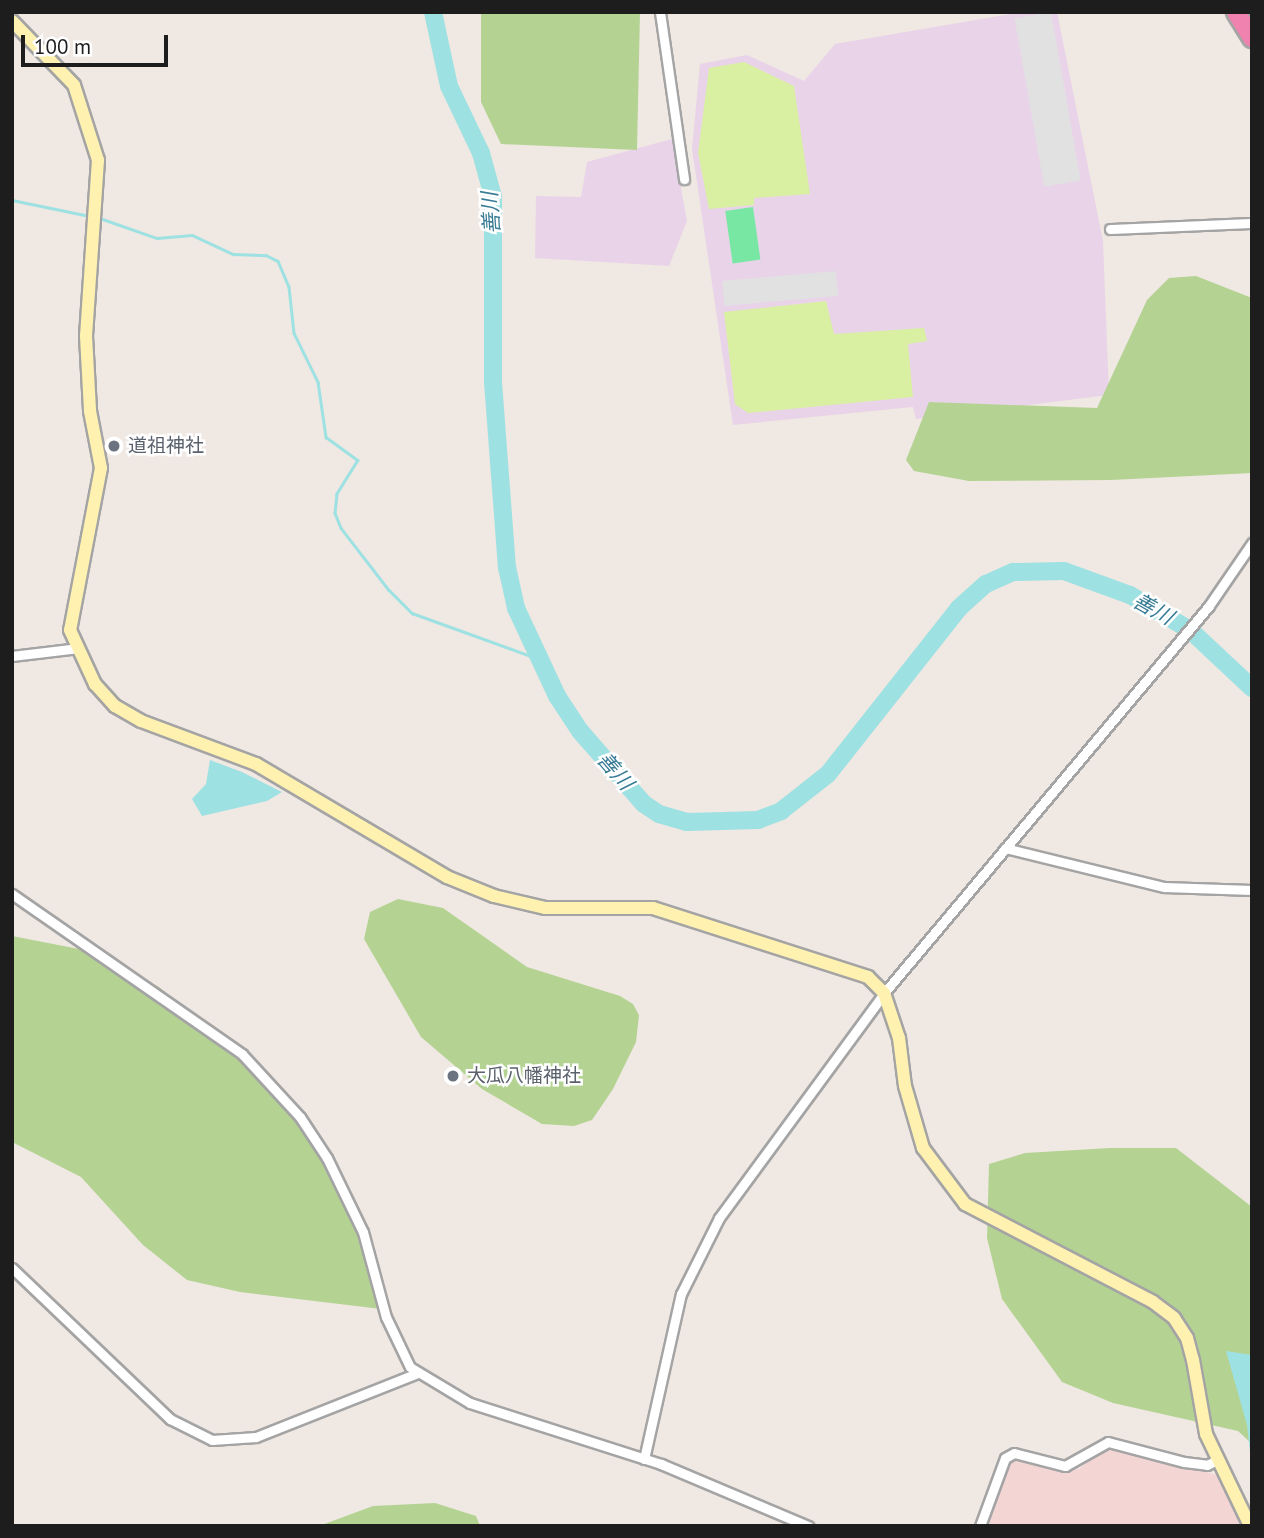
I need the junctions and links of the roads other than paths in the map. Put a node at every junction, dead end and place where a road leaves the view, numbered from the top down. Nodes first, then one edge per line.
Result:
1 (660, 12) edge
2 (1236, 12) edge
3 (12, 21) edge
4 (1252, 38) edge
5 (684, 179) dead end
6 (1252, 223) edge
7 (1110, 229) dead end
8 (1252, 543) edge
9 (79, 648) junction
10 (12, 656) edge
11 (1005, 848) junction
12 (1252, 890) edge
13 (12, 894) edge
14 (884, 993) junction
15 (12, 1268) edge
16 (418, 1373) junction
17 (643, 1458) junction
18 (1217, 1460) junction
19 (808, 1526) edge
20 (979, 1526) edge
21 (1250, 1526) edge

1 - 5 street
2 - 4 highway
3 - 9 street
6 - 7 street
8 - 11 street
9 - 10 street
9 - 14 street
11 - 12 street
11 - 14 street
13 - 16 street
14 - 17 street
14 - 18 street
15 - 16 street
16 - 17 street
17 - 19 street
18 - 20 street
18 - 21 street

